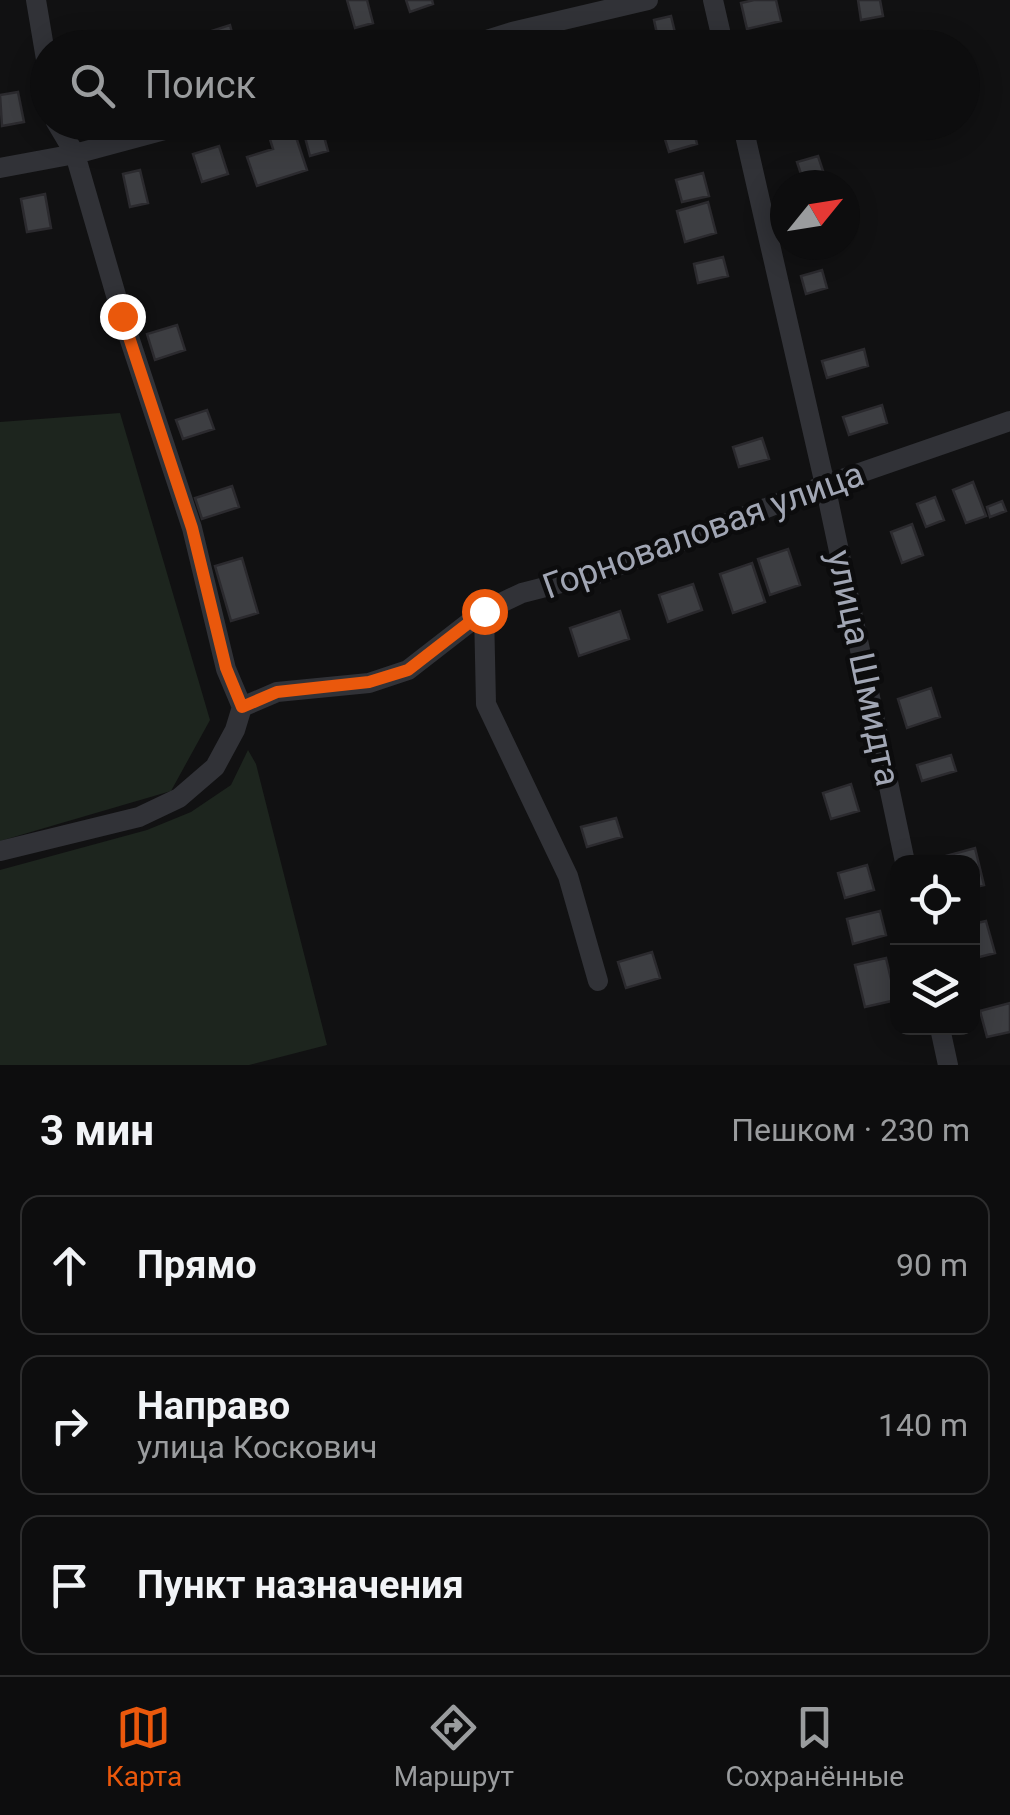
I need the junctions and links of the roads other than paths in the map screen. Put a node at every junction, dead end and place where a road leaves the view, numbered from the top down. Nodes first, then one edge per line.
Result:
1 (36, 0) edge
2 (648, 0) edge
3 (714, 0) edge
4 (41, 30) edge
5 (520, 30) edge
6 (720, 30) edge
7 (66, 140) edge
8 (126, 140) edge
9 (746, 140) edge
10 (74, 154) junction
11 (0, 168) edge
12 (1010, 422) edge
13 (825, 486) junction
14 (484, 611) junction
15 (242, 707) junction
16 (0, 851) edge
17 (904, 855) edge
18 (598, 981) dead end
19 (942, 1035) edge
20 (948, 1065) edge

1 - 4 street
2 - 5 street
3 - 6 street
7 - 10 street
8 - 10 street
9 - 13 street, улица Шмидта
10 - 11 street
10 - 15 street
12 - 13 street, Горноваловая улица
13 - 14 street, Горноваловая улица
13 - 17 street, улица Шмидта
14 - 15 street, Горноваловая улица
14 - 18 street
15 - 16 street
19 - 20 street

